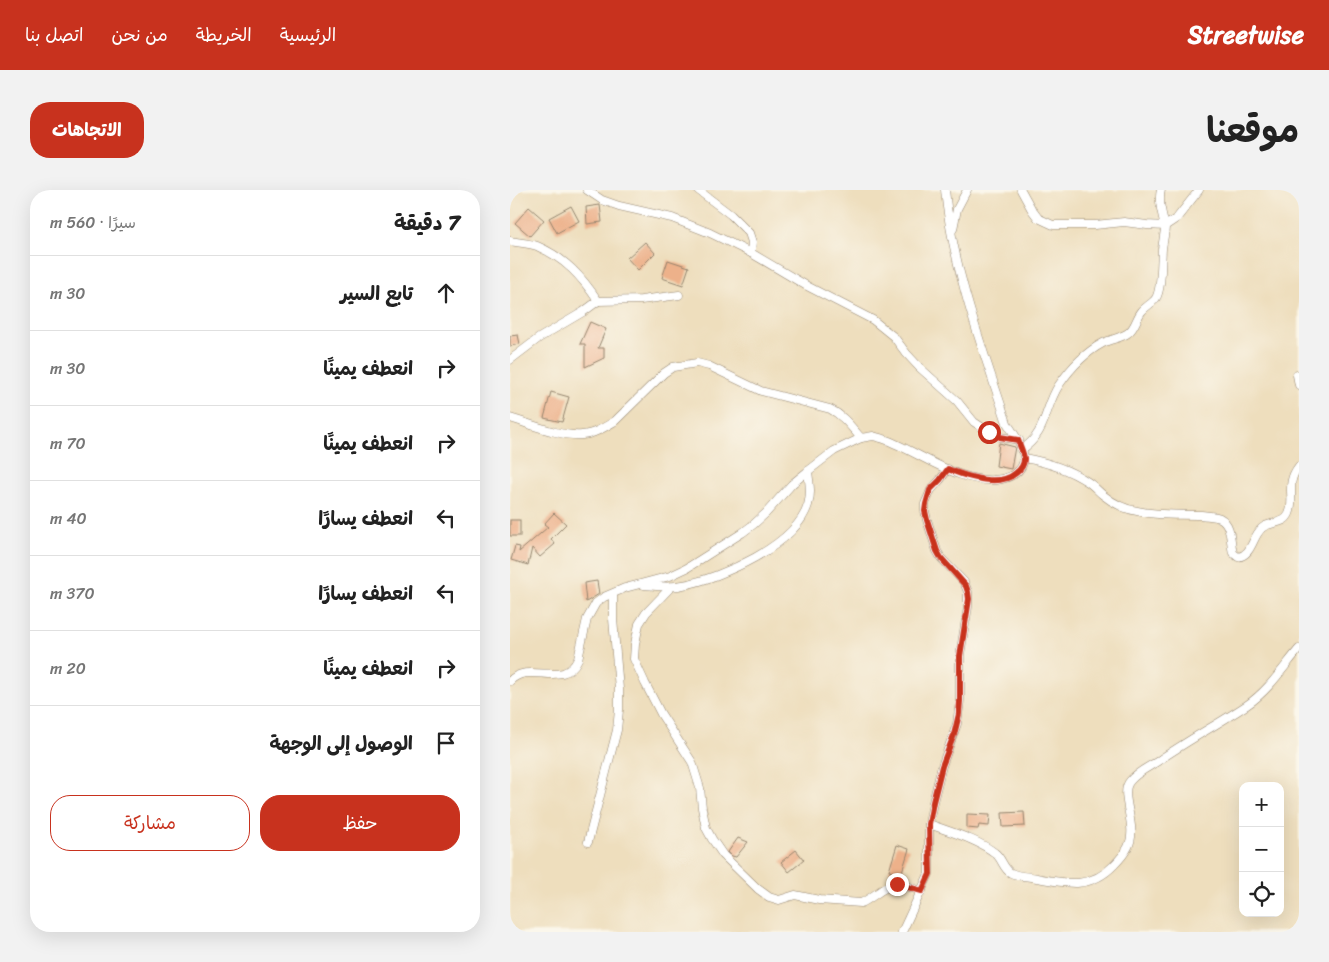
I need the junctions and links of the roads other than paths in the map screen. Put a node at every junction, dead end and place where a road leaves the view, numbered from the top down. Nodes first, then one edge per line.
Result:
1 (587, 190) edge
2 (698, 190) edge
3 (945, 190) edge
4 (967, 190) edge
5 (1020, 190) edge
6 (1161, 190) edge
7 (1199, 190) edge
8 (1165, 226) junction
9 (952, 238) junction
10 (510, 241) edge
11 (751, 253) junction
12 (679, 295) dead end
13 (598, 301) junction
14 (510, 360) edge
15 (1297, 375) dead end
16 (1299, 385) edge
17 (510, 418) edge
18 (860, 438) junction
19 (1018, 440) junction
20 (1022, 450) junction
21 (1024, 458) junction
22 (1299, 466) edge
23 (948, 469) junction
24 (808, 471) junction
25 (640, 585) junction
26 (671, 587) junction
27 (613, 594) junction
28 (1299, 649) edge
29 (510, 681) edge
30 (929, 824) junction
31 (588, 842) dead end
32 (922, 891) junction
33 (902, 932) edge

1 - 11 street
2 - 11 street
3 - 9 street
4 - 9 street
5 - 8 street
6 - 8 street
7 - 8 street
8 - 20 street
9 - 19 street
10 - 13 street
11 - 19 street
12 - 13 street
13 - 14 street
15 - 16 street
17 - 18 street
18 - 23 street
18 - 24 street
19 - 20 street
20 - 21 street
21 - 22 street
21 - 23 street
23 - 30 street
24 - 25 street
24 - 26 street
25 - 26 street
25 - 27 street
26 - 32 street
27 - 29 street
27 - 31 street
28 - 30 street
30 - 32 street
32 - 33 street

